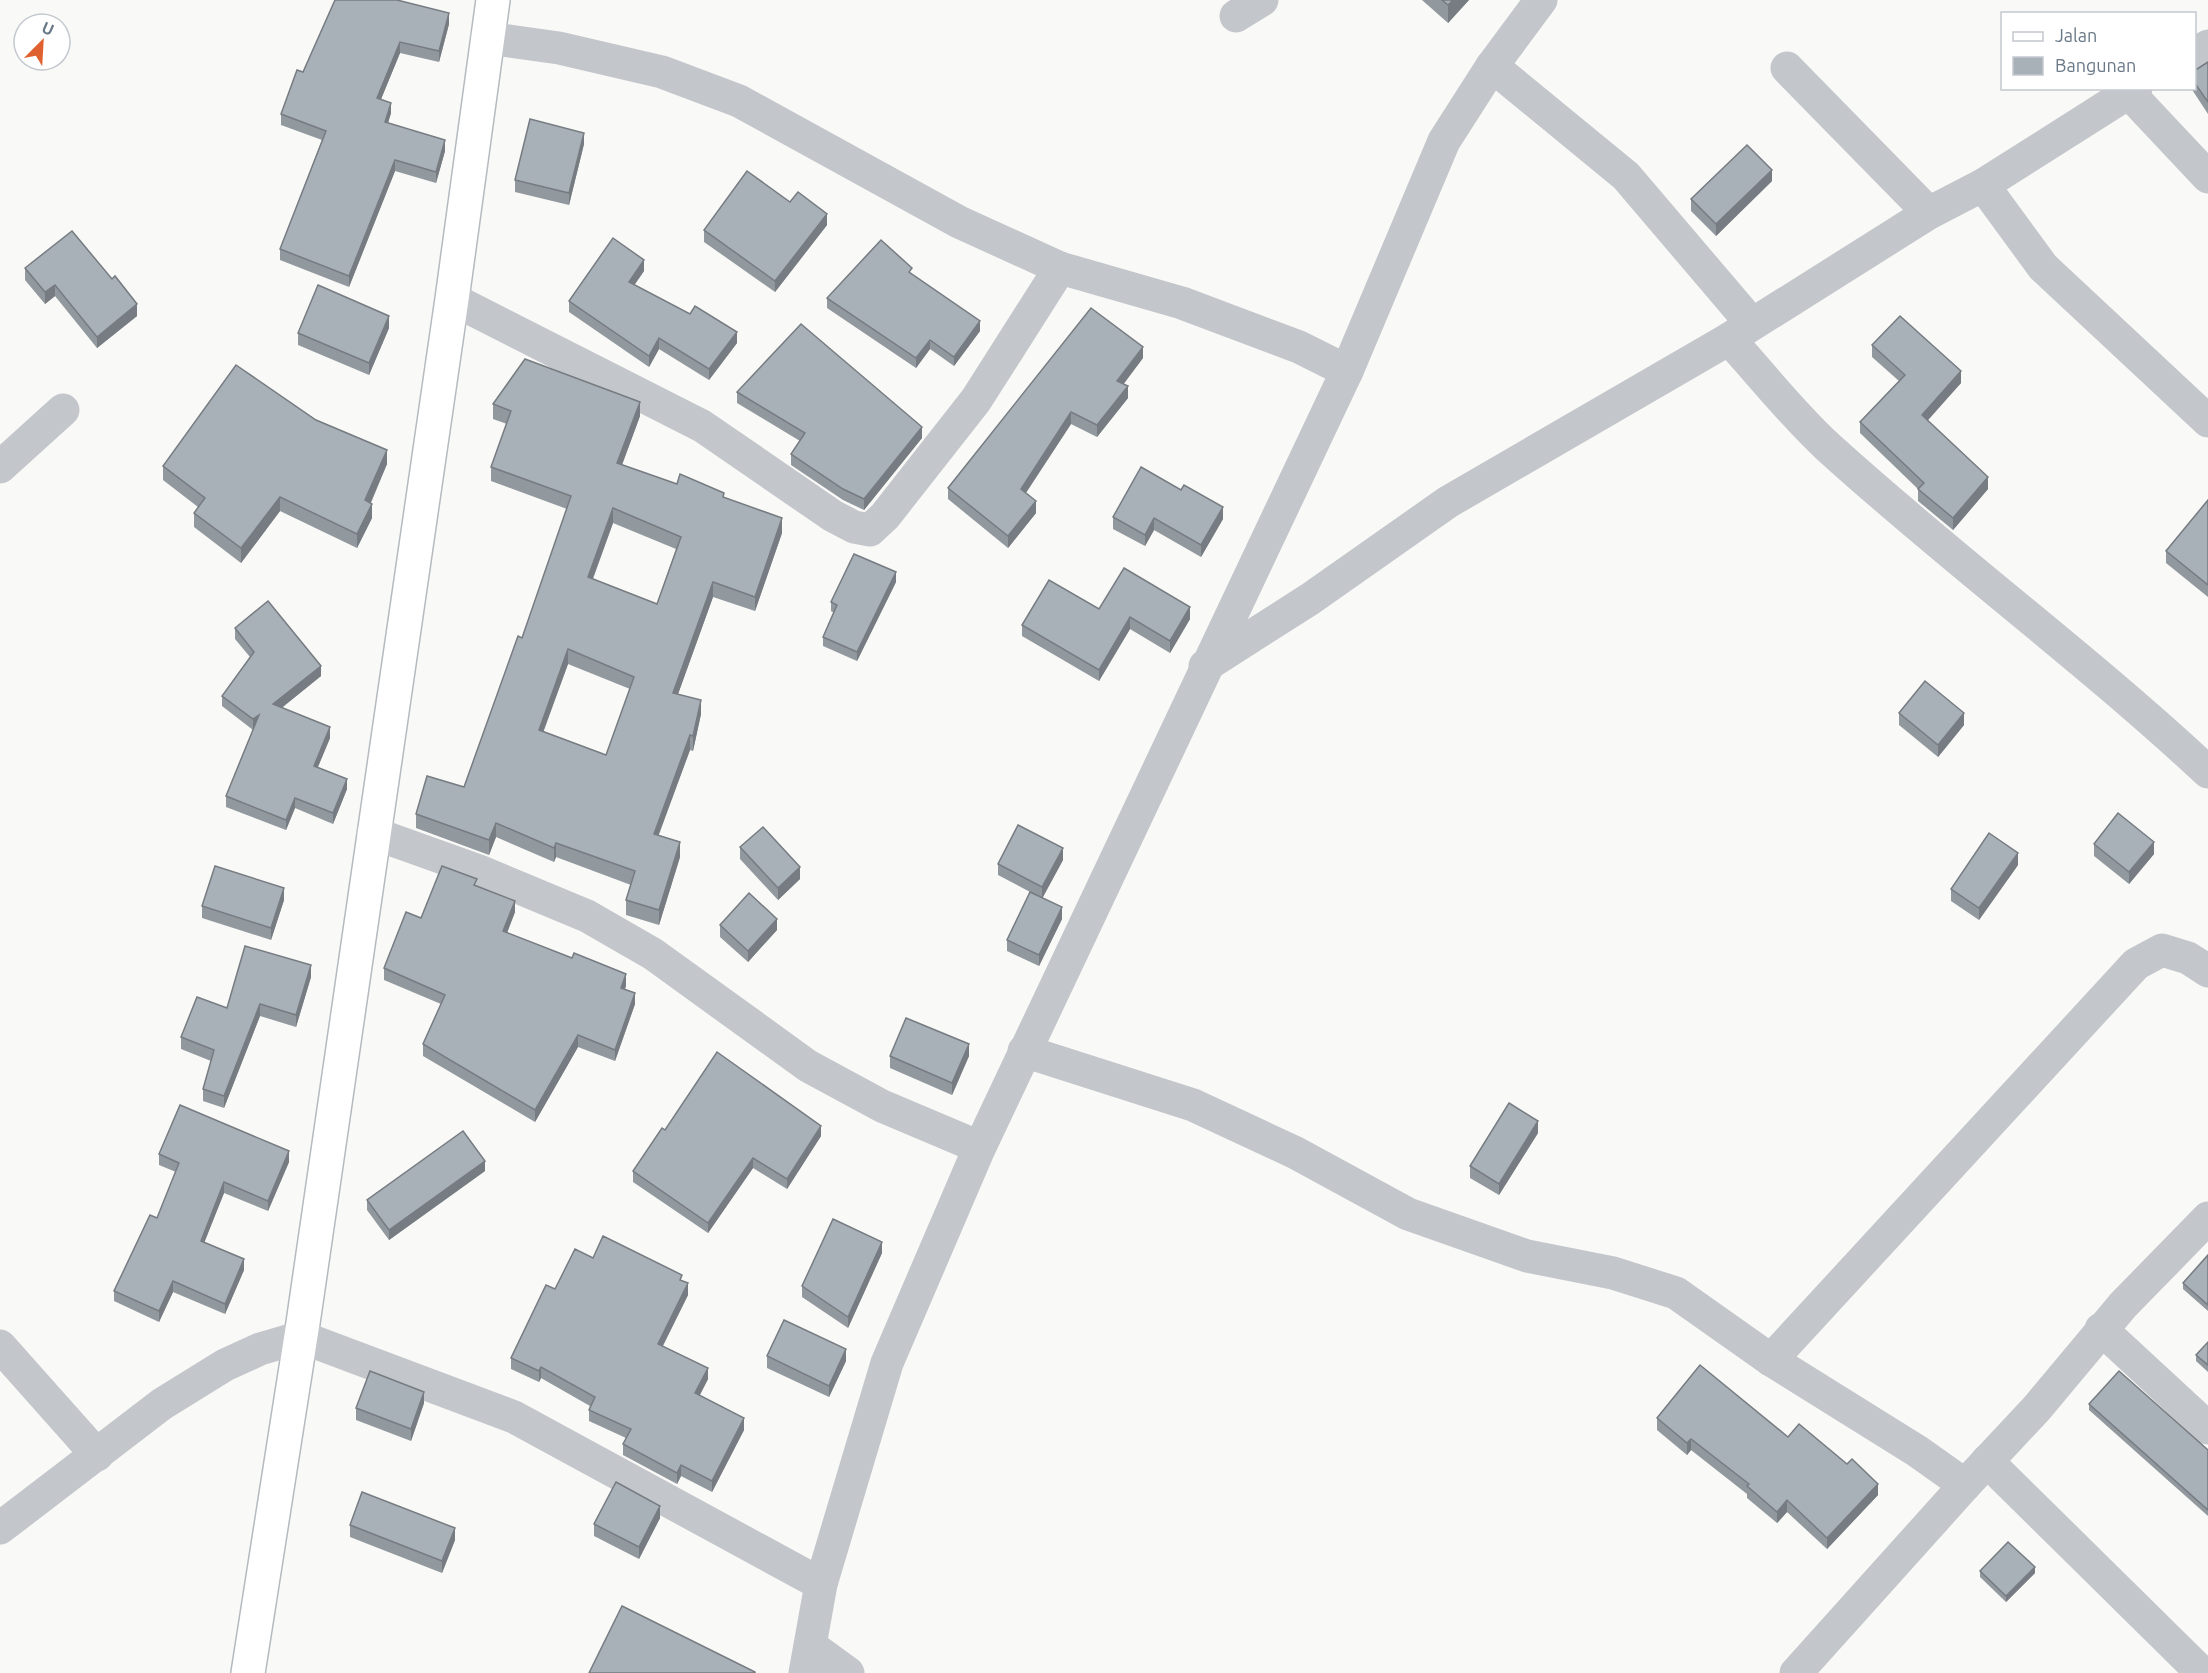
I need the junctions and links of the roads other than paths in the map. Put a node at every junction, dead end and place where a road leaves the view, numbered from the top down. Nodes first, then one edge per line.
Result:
1 (493, 0) edge
2 (1541, 0) edge
3 (487, 38) junction
4 (1492, 66) junction
5 (1787, 68) dead end
6 (2133, 91) edge
7 (2208, 177) edge
8 (1983, 185) junction
9 (1929, 213) junction
10 (1060, 268) junction
11 (452, 299) junction
12 (1741, 332) junction
13 (1347, 371) junction
14 (63, 410) dead end
15 (2208, 422) edge
16 (0, 467) edge
17 (1205, 666) junction
18 (2208, 772) edge
19 (373, 833) junction
20 (2208, 971) edge
21 (1024, 1051) junction
22 (979, 1147) junction
23 (2208, 1218) edge
24 (2101, 1329) junction
25 (301, 1337) junction
26 (0, 1346) edge
27 (1771, 1360) junction
28 (2208, 1428) edge
29 (97, 1455) junction
30 (1987, 1461) junction
31 (1965, 1485) junction
32 (0, 1528) edge
33 (821, 1584) junction
34 (808, 1660) edge
35 (248, 1673) edge
36 (848, 1673) edge
37 (1796, 1673) edge
38 (2202, 1673) edge

1 - 3 main road
2 - 4 street
3 - 10 street
3 - 11 main road
4 - 12 street
4 - 13 street
5 - 9 street
6 - 7 street
6 - 8 street
8 - 9 street
8 - 15 street
9 - 12 street
10 - 11 street
10 - 13 street
11 - 19 main road
12 - 17 street
12 - 18 street
13 - 17 street
14 - 16 street
17 - 21 street
19 - 22 street
19 - 25 main road
20 - 27 street
21 - 22 street
21 - 27 street
22 - 33 street
23 - 24 street
24 - 28 street
24 - 30 street
25 - 29 street
25 - 33 street
25 - 35 main road
26 - 29 street
27 - 31 street
29 - 32 street
30 - 31 street
30 - 38 street
31 - 37 street
33 - 34 street
34 - 36 street

